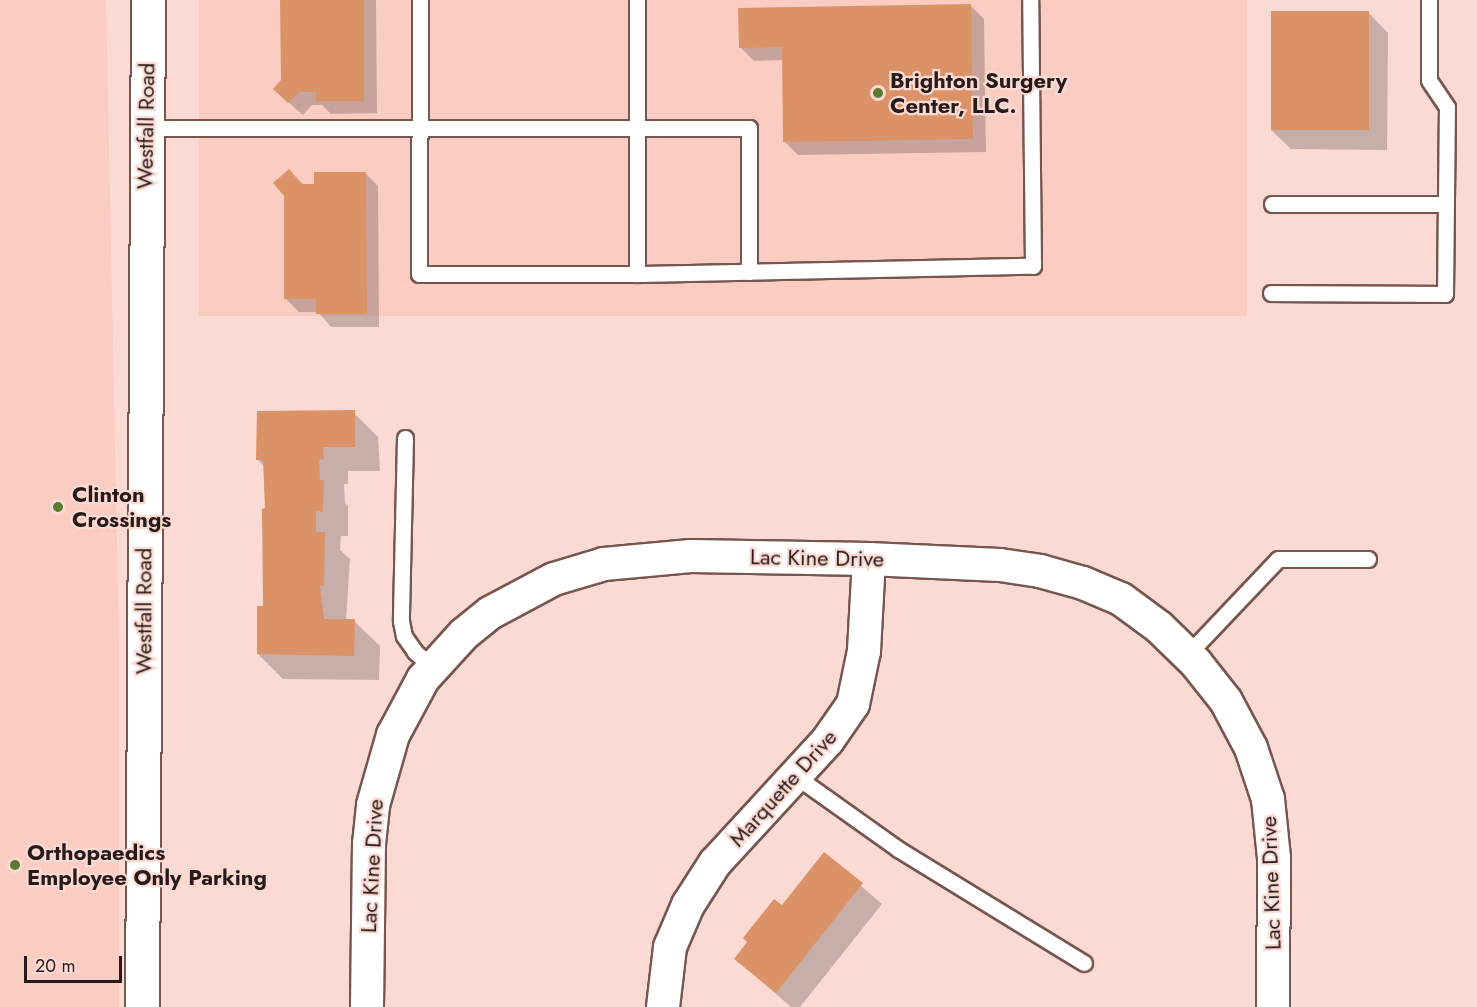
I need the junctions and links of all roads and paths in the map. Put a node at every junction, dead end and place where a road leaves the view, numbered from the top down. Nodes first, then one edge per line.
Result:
1 (148, 0) edge
2 (420, 0) edge
3 (637, 0) edge
4 (1030, 0) edge
5 (1429, 0) edge
6 (146, 128) junction
7 (419, 129) junction
8 (636, 129) junction
9 (1272, 204) dead end
10 (1446, 204) junction
11 (749, 272) junction
12 (637, 274) junction
13 (1270, 293) dead end
14 (405, 438) dead end
15 (869, 559) junction
16 (1368, 559) dead end
17 (1187, 655) junction
18 (433, 667) junction
19 (794, 775) junction
20 (1084, 963) dead end
21 (142, 1007) edge
22 (367, 1007) edge
23 (663, 1007) edge
24 (1273, 1007) edge

1 - 6 street, Westfall Road
2 - 7 lane
3 - 8 lane
4 - 11 lane
5 - 10 lane
6 - 7 lane
6 - 21 street, Westfall Road
7 - 8 lane
7 - 12 lane
8 - 11 lane
8 - 12 lane
9 - 10 lane
10 - 13 lane
11 - 12 lane
14 - 18 lane
15 - 17 street, Lac Kine Drive
15 - 18 street, Lac Kine Drive
15 - 19 street, Marquette Drive
16 - 17 lane
17 - 24 street, Lac Kine Drive
18 - 22 street, Lac Kine Drive
19 - 20 lane
19 - 23 street, Marquette Drive

